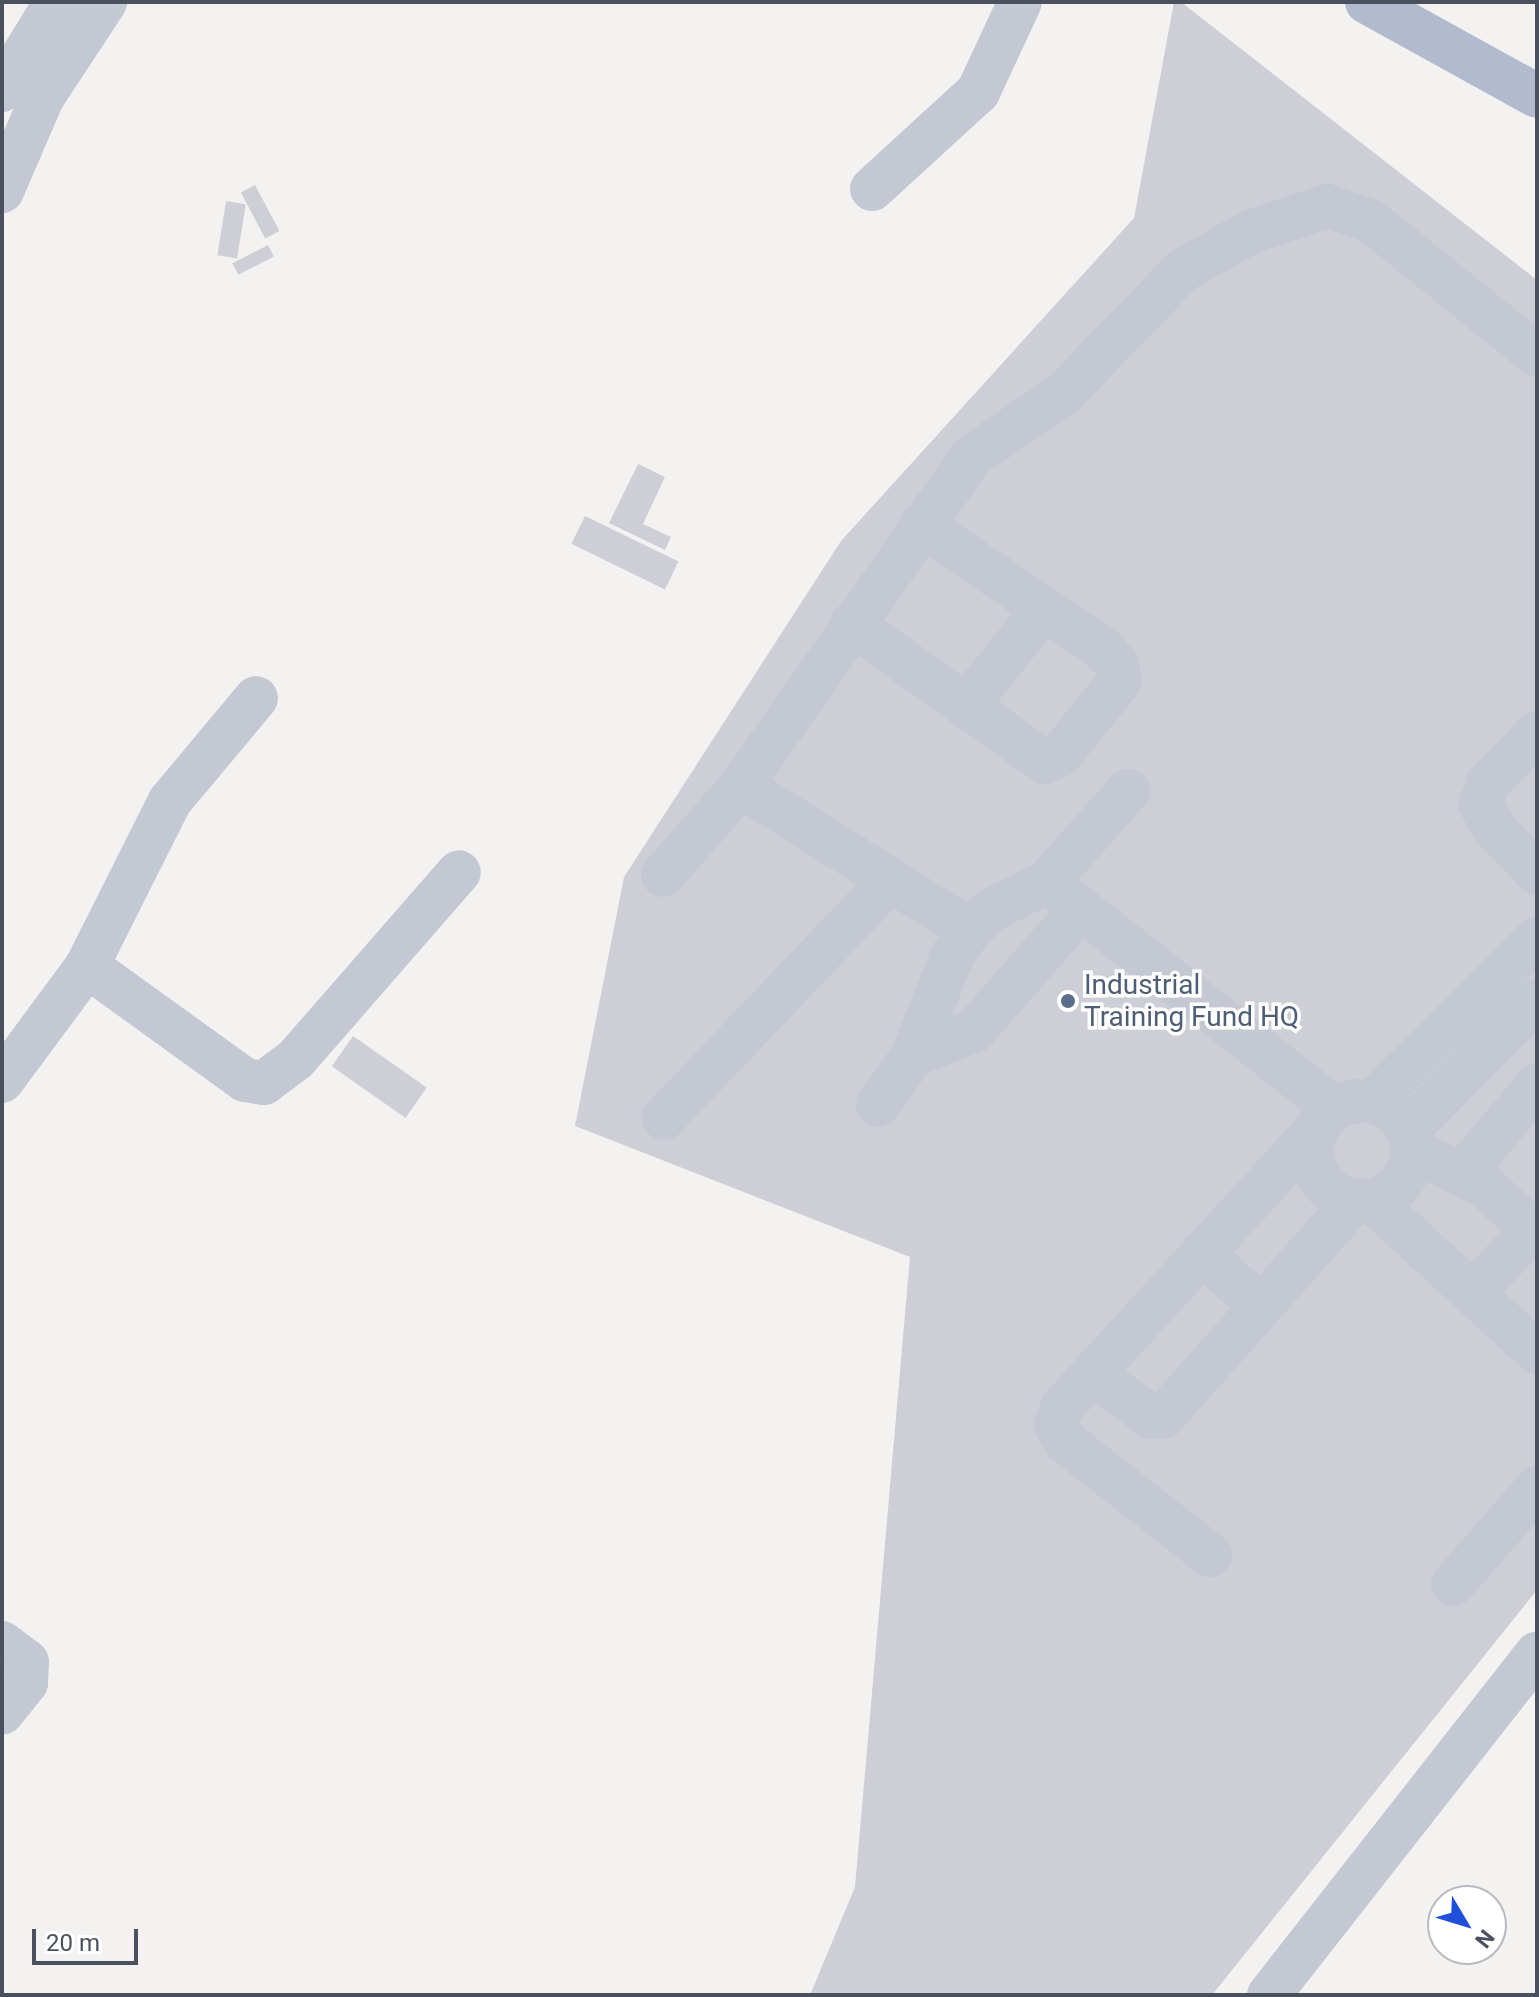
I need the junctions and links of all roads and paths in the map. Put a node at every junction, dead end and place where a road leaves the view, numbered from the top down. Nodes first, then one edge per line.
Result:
1 (56, 2) edge
2 (105, 2) edge
3 (1020, 2) edge
4 (1367, 2) edge
5 (2, 90) edge
6 (1537, 96) edge
7 (872, 189) dead end
8 (2, 191) edge
9 (1537, 355) edge
10 (921, 525) junction
11 (1044, 609) junction
12 (852, 624) junction
13 (256, 698) dead end
14 (966, 706) junction
15 (1537, 733) edge
16 (741, 786) junction
17 (1128, 791) dead end
18 (459, 872) dead end
19 (1537, 873) edge
20 (663, 875) dead end
21 (891, 880) junction
22 (1047, 882) junction
23 (1080, 910) junction
24 (970, 930) junction
25 (1537, 938) edge
26 (87, 966) junction
27 (1537, 1000) edge
28 (913, 1055) junction
29 (2, 1081) edge
30 (1537, 1086) edge
31 (878, 1105) dead end
32 (1341, 1114) junction
33 (664, 1118) dead end
34 (1410, 1140) junction
35 (1462, 1174) junction
36 (1363, 1201) junction
37 (1535, 1229) edge
38 (1202, 1253) junction
39 (1473, 1294) junction
40 (1259, 1305) junction
41 (1537, 1352) edge
42 (1094, 1375) junction
43 (1537, 1488) edge
44 (1210, 1555) dead end
45 (1453, 1584) dead end
46 (2, 1643) edge
47 (1537, 1653) edge
48 (2, 1713) edge
49 (1269, 1995) edge

1 - 5 street
2 - 8 street
3 - 7 street
4 - 6 main road
9 - 10 street
10 - 11 street
10 - 12 street
11 - 14 street
11 - 14 street
12 - 14 street
12 - 16 street
13 - 26 street
15 - 19 street
16 - 20 street
16 - 21 street
17 - 22 street
18 - 26 street
21 - 24 street
21 - 33 street
22 - 23 street
22 - 24 street
23 - 28 street
23 - 32 street
24 - 28 street
25 - 32 street
26 - 29 street
27 - 34 street
28 - 31 street
30 - 35 street
32 - 34 street
32 - 36 street
32 - 38 street
34 - 35 street
34 - 36 street
35 - 37 street
36 - 39 street
36 - 40 street
37 - 39 street
38 - 40 street
38 - 42 street
39 - 41 street
40 - 42 street
42 - 44 street
43 - 45 street
46 - 48 street
47 - 49 street

